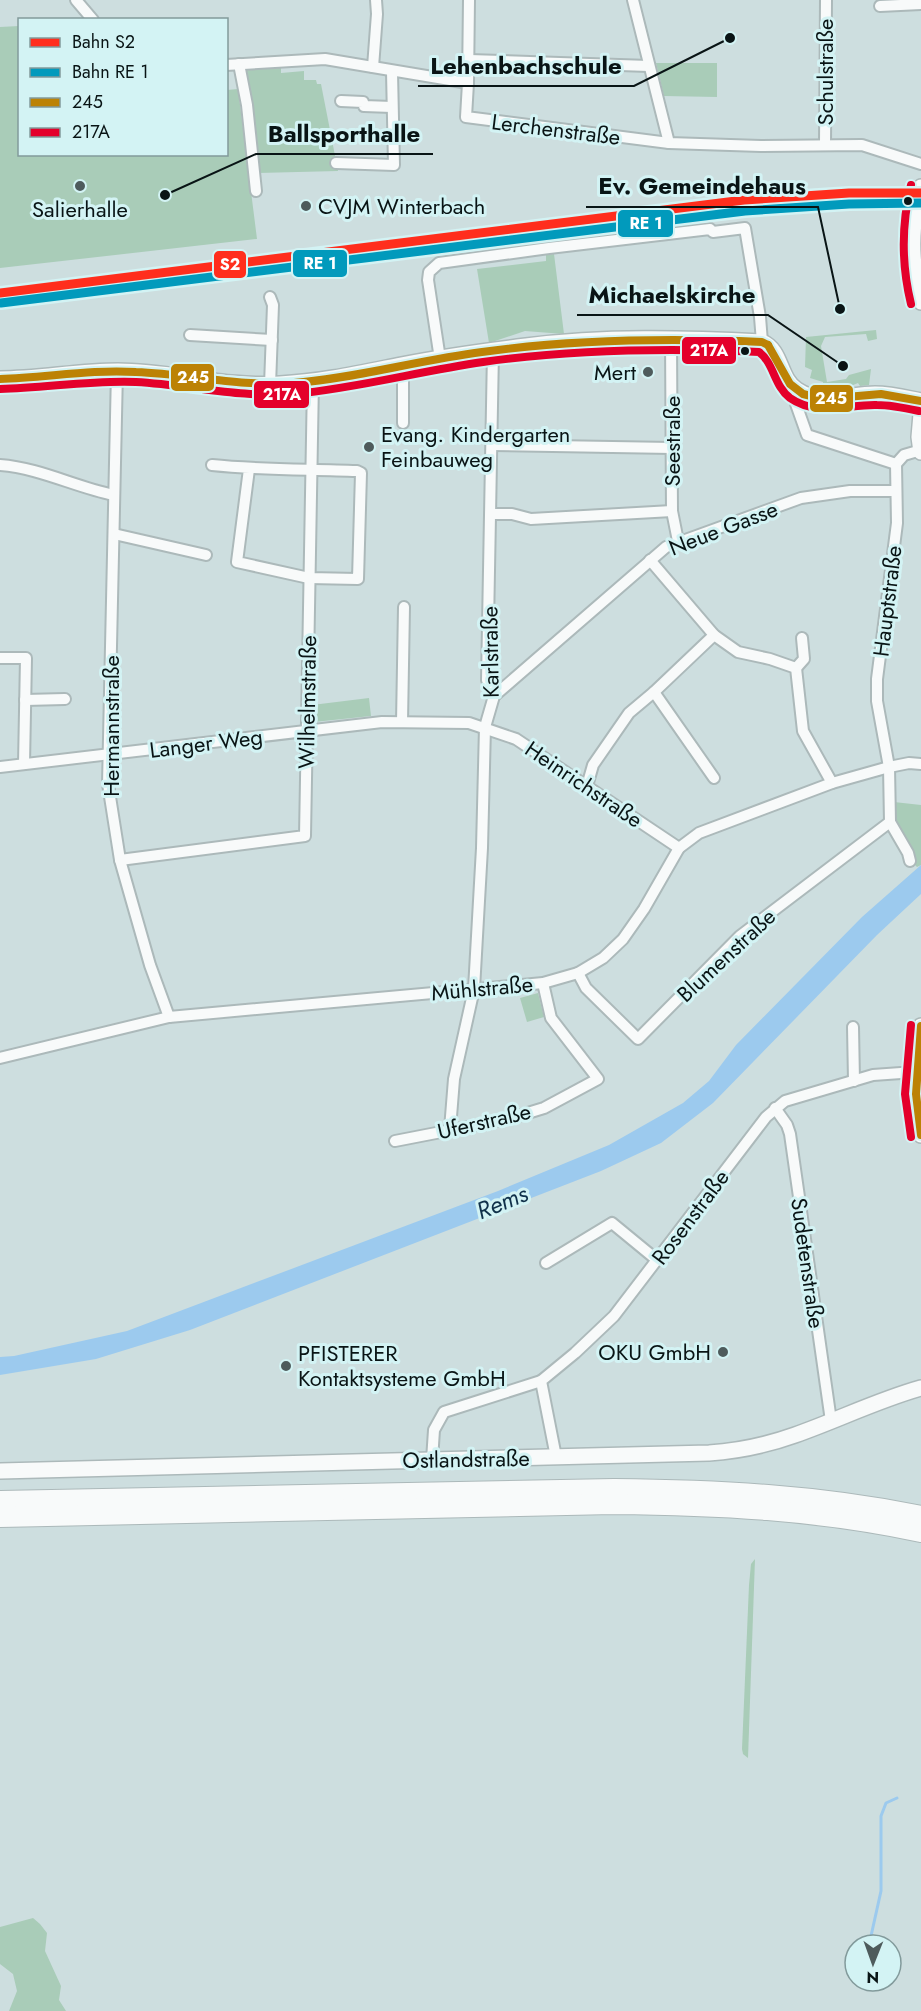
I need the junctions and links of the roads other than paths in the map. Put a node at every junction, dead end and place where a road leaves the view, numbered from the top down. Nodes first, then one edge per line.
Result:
1 (76, 0) edge
2 (376, 0) edge
3 (469, 0) edge
4 (633, 0) edge
5 (826, 0) edge
6 (921, 4) edge
7 (880, 6) dead end
8 (91, 18) edge
9 (469, 60) junction
10 (239, 64) junction
11 (228, 65) edge
12 (649, 66) junction
13 (373, 67) junction
14 (392, 72) junction
15 (468, 83) junction
16 (341, 101) dead end
17 (392, 107) junction
18 (669, 143) junction
19 (825, 144) junction
20 (336, 163) dead end
21 (921, 164) edge
22 (921, 187) edge
23 (256, 191) dead end
24 (270, 297) dead end
25 (921, 302) edge
26 (189, 335) dead end
27 (671, 339) junction
28 (272, 340) junction
29 (765, 343) junction
30 (493, 351) junction
31 (440, 359) junction
32 (403, 365) junction
33 (117, 371) junction
34 (0, 379) edge
35 (313, 381) junction
36 (270, 385) junction
37 (799, 392) junction
38 (921, 401) edge
39 (921, 414) edge
40 (403, 423) dead end
41 (492, 445) junction
42 (672, 448) junction
43 (921, 450) edge
44 (897, 464) junction
45 (0, 465) edge
46 (212, 465) dead end
47 (249, 469) junction
48 (312, 469) junction
49 (895, 491) junction
50 (114, 495) junction
51 (672, 511) junction
52 (491, 514) junction
53 (114, 534) junction
54 (678, 542) junction
55 (206, 555) dead end
56 (650, 560) junction
57 (309, 578) junction
58 (404, 607) dead end
59 (714, 635) junction
60 (802, 638) dead end
61 (0, 658) edge
62 (796, 668) junction
63 (654, 692) junction
64 (494, 696) junction
65 (65, 699) dead end
66 (26, 700) junction
67 (402, 722) junction
68 (485, 727) junction
69 (307, 731) junction
70 (110, 754) junction
71 (24, 764) junction
72 (921, 764) edge
73 (0, 767) edge
74 (889, 767) junction
75 (714, 778) dead end
76 (832, 783) junction
77 (586, 786) junction
78 (890, 822) junction
79 (679, 848) junction
80 (120, 860) junction
81 (910, 861) dead end
82 (578, 973) junction
83 (543, 983) junction
84 (474, 989) junction
85 (170, 1017) junction
86 (921, 1026) edge
87 (854, 1027) dead end
88 (0, 1058) edge
89 (915, 1072) junction
90 (854, 1081) junction
91 (775, 1108) junction
92 (450, 1130) junction
93 (920, 1131) edge
94 (395, 1141) dead end
95 (657, 1260) junction
96 (546, 1263) dead end
97 (541, 1381) junction
98 (921, 1388) edge
99 (831, 1421) junction
100 (556, 1457) junction
101 (432, 1460) junction
102 (0, 1471) edge
103 (0, 1501) edge
104 (921, 1516) edge
105 (0, 1517) edge
106 (921, 1532) edge

1 - 8 street
2 - 13 street
3 - 9 street
4 - 12 street
5 - 19 street, Schulstraße
6 - 7 street
9 - 12 street
9 - 15 street
10 - 11 street
10 - 13 street
10 - 23 street
12 - 18 street
13 - 14 street
14 - 15 street
14 - 17 street
15 - 18 street, Lerchenstraße
16 - 17 street
17 - 20 street
18 - 19 street, Lerchenstraße
19 - 21 street, Lerchenstraße
22 - 25 street
24 - 28 street
26 - 28 street
27 - 29 street
27 - 30 street
27 - 42 street, Seestraße
28 - 36 street
29 - 31 street
29 - 37 street
30 - 31 street
30 - 41 street, Karlstraße
31 - 32 street
32 - 35 street
32 - 40 street
33 - 34 street
33 - 36 street
33 - 50 street, Hermannstraße
35 - 36 street
35 - 48 street, Wilhelmstraße
37 - 38 street
37 - 44 street
39 - 43 street
41 - 42 street
41 - 52 street, Karlstraße
42 - 51 street, Seestraße
43 - 44 street
44 - 49 street, Hauptstraße
45 - 50 street
46 - 47 street
47 - 48 street
47 - 57 street
48 - 57 street, Wilhelmstraße
48 - 57 street
49 - 54 street, Neue Gasse
49 - 74 street, Hauptstraße
50 - 53 street, Hermannstraße
51 - 52 street
51 - 54 street, Seestraße
52 - 64 street, Karlstraße
53 - 55 street
53 - 70 street, Hermannstraße
54 - 56 street, Neue Gasse
56 - 59 street
56 - 64 street, Neue Gasse
57 - 69 street, Wilhelmstraße
58 - 67 street
59 - 62 street
59 - 63 street
60 - 62 street
61 - 66 street
62 - 76 street
63 - 75 street
63 - 77 street
64 - 68 street, Karlstraße
65 - 66 street
66 - 71 street
67 - 68 street, Langer Weg
67 - 69 street, Langer Weg
68 - 77 street, Heinrichstraße
68 - 84 street, Karlstraße
69 - 70 street, Langer Weg
69 - 80 street, Wilhelmstraße
70 - 71 street, Langer Weg
70 - 80 street, Hermannstraße
71 - 73 street, Langer Weg
72 - 74 street, Mühlstraße
74 - 76 street, Mühlstraße
74 - 78 street, Hauptstraße
76 - 79 street, Mühlstraße
77 - 79 street, Heinrichstraße
78 - 81 street
78 - 82 street, Blumenstraße
79 - 82 street, Mühlstraße
80 - 85 street, Hermannstraße
82 - 83 street, Mühlstraße
83 - 84 street, Mühlstraße
83 - 92 street, Uferstraße
84 - 85 street, Mühlstraße
84 - 92 street, Karlstraße
85 - 88 street, Mühlstraße
86 - 89 street
87 - 90 street
89 - 90 street, Rosenstraße
89 - 93 street
90 - 91 street, Rosenstraße
91 - 95 street, Rosenstraße
91 - 99 street, Sudetenstraße
92 - 94 street, Uferstraße
95 - 96 street
95 - 97 street, Rosenstraße
97 - 100 street
97 - 101 street, Rosenstraße
98 - 99 street, Ostlandstraße
99 - 100 street, Ostlandstraße
100 - 101 street, Ostlandstraße
101 - 102 street, Ostlandstraße
103 - 104 highway
105 - 106 highway

